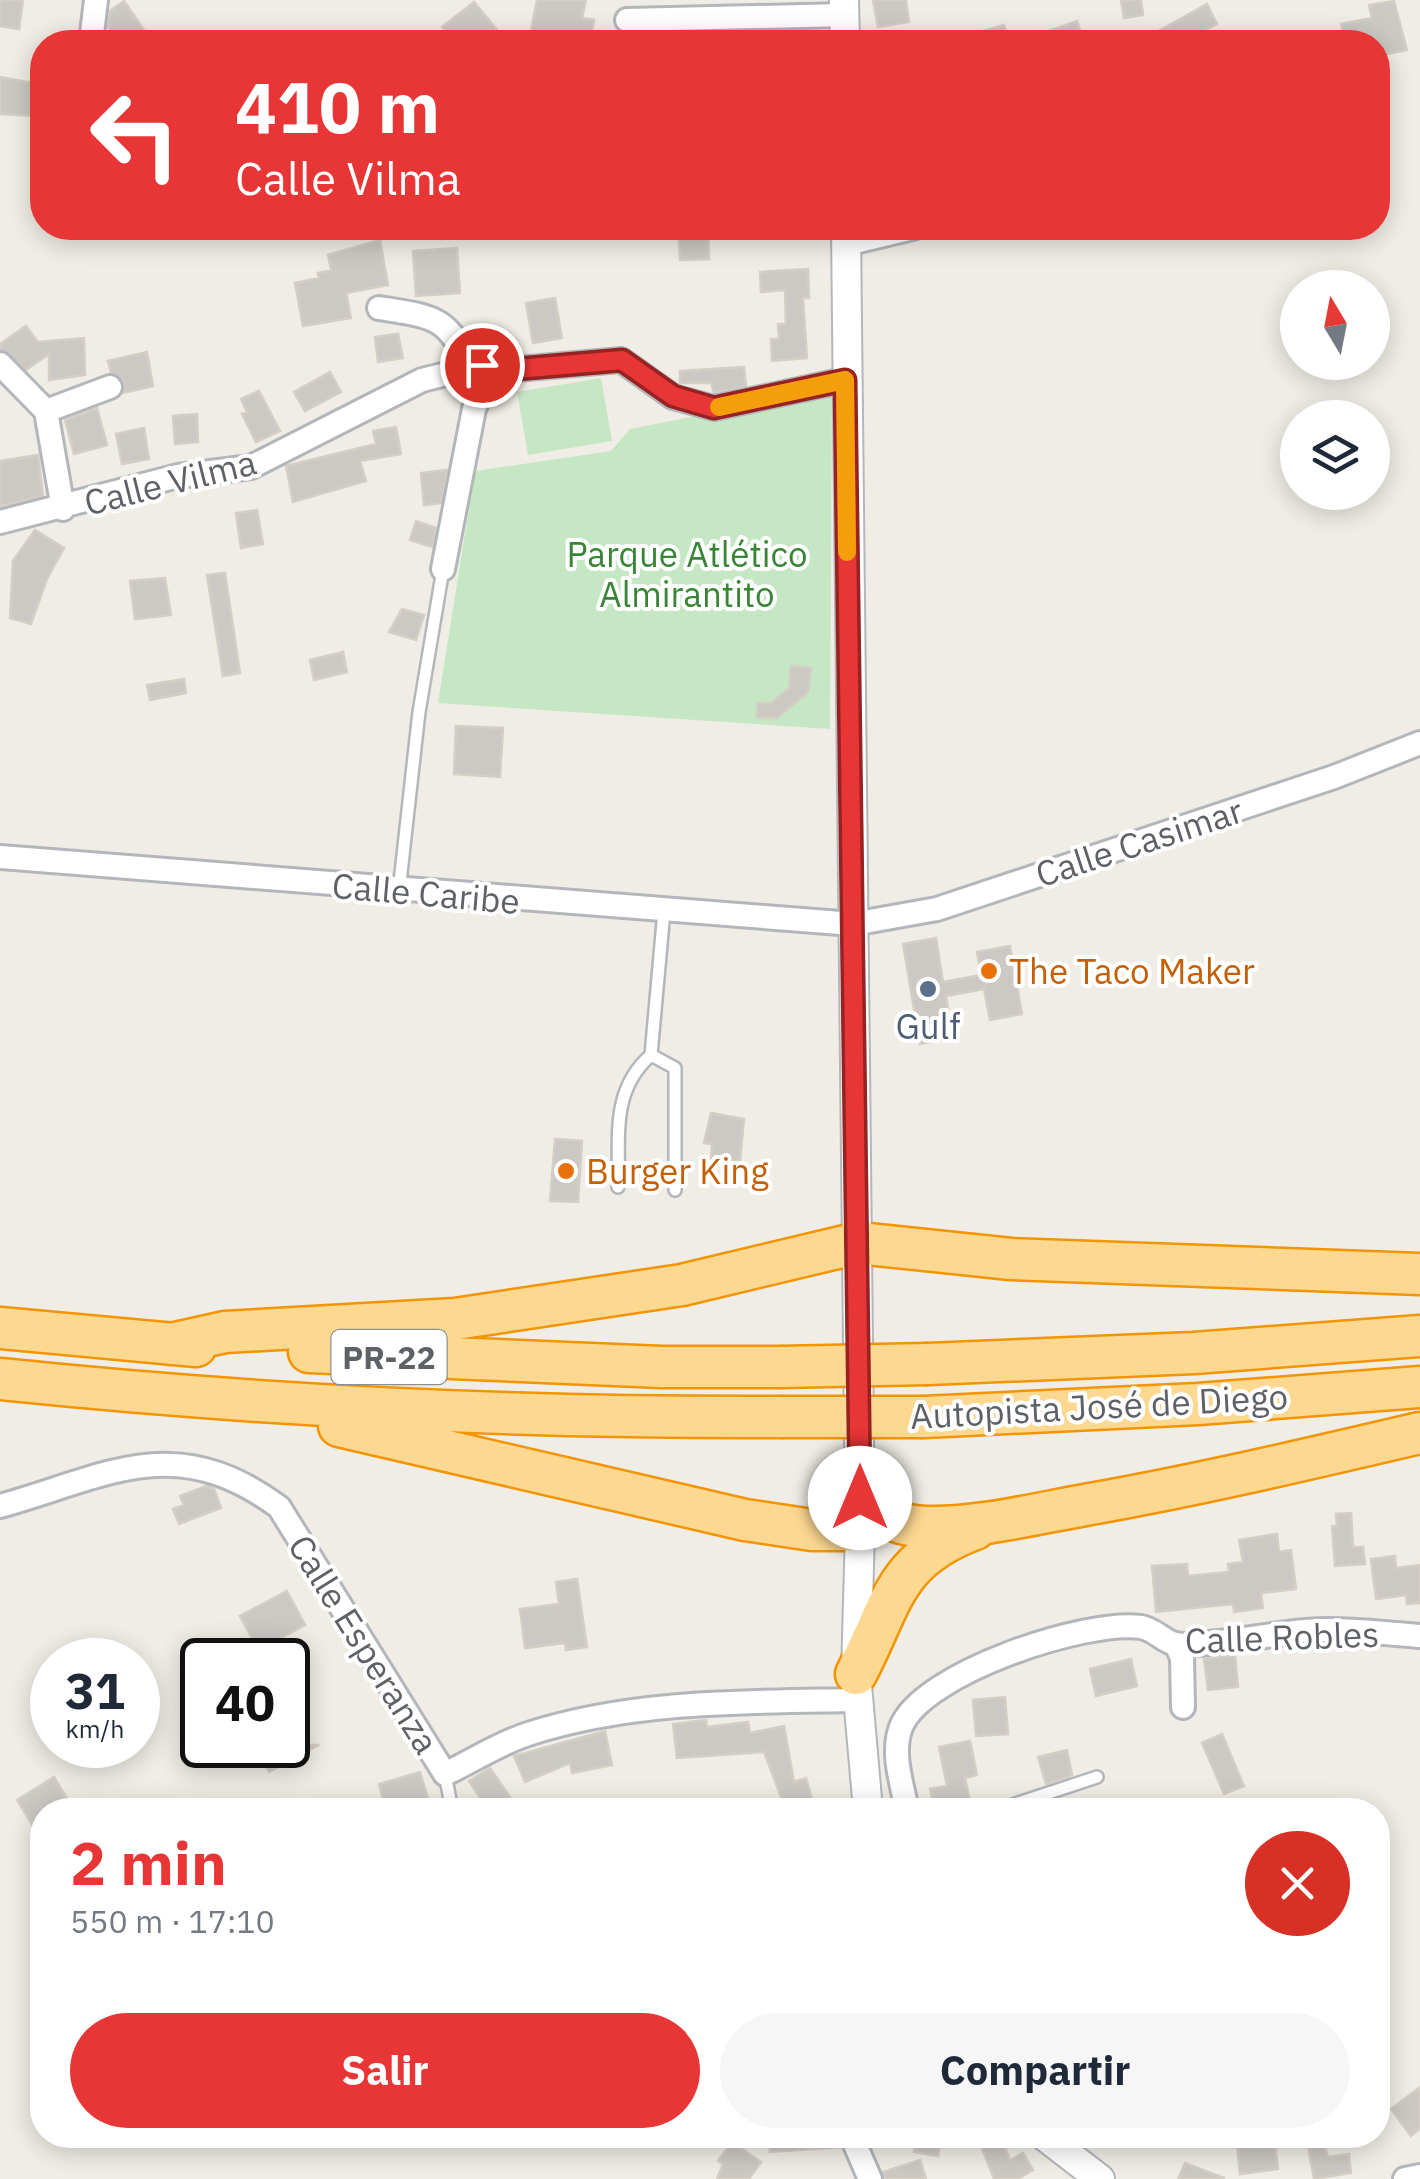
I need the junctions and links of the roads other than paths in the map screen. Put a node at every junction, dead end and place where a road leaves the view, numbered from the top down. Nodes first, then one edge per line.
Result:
1 (96, 0) edge
2 (845, 19) edge
3 (628, 20) dead end
4 (92, 30) edge
5 (846, 240) edge
6 (379, 308) dead end
7 (0, 364) edge
8 (480, 369) junction
9 (845, 380) junction
10 (110, 387) dead end
11 (46, 411) junction
12 (63, 509) junction
13 (0, 522) edge
14 (444, 570) joint
15 (1420, 743) edge
16 (0, 857) edge
17 (399, 891) junction
18 (664, 911) junction
19 (853, 924) junction
20 (651, 1055) junction
21 (618, 1188) dead end
22 (675, 1190) dead end
23 (858, 1242) junction
24 (1420, 1274) edge
25 (0, 1328) edge
26 (1420, 1336) edge
27 (171, 1344) junction
28 (0, 1379) edge
29 (1420, 1387) edge
30 (234, 1401) junction
31 (1420, 1433) edge
32 (0, 1506) edge
33 (860, 1514) junction
34 (996, 1521) junction
35 (1420, 1636) edge
36 (1176, 1644) junction
37 (856, 1687) junction
38 (1182, 1707) dead end
39 (446, 1774) junction
40 (1097, 1777) dead end
41 (450, 1798) edge
42 (867, 1798) edge
43 (905, 1798) edge
44 (1033, 1798) edge
45 (856, 2148) edge
46 (1060, 2148) edge
47 (1420, 2176) edge
48 (870, 2179) edge
49 (1100, 2179) edge
50 (1405, 2179) edge

1 - 4 street
2 - 3 street
5 - 9 street
6 - 8 street
7 - 11 street
8 - 9 street, Calle Vilma
8 - 12 street, Calle Vilma
8 - 14 street
9 - 19 street
10 - 11 street
11 - 12 street
12 - 13 street, Calle Vilma
14 - 17 lane
15 - 19 street, Calle Casimar
16 - 17 street, Calle Caribe
17 - 18 street, Calle Caribe
18 - 19 street, Calle Caribe
18 - 20 lane
19 - 23 street
20 - 21 lane
20 - 22 lane
23 - 24 highway
23 - 27 highway
23 - 33 street
25 - 27 highway, Autopista José de Diego / PR-22
26 - 27 highway, Autopista José de Diego / PR-22, bridge
28 - 30 highway, Autopista José de Diego / PR-22
29 - 30 highway, Autopista José de Diego / PR-22, bridge
30 - 33 highway
31 - 34 highway
32 - 39 street, Calle Esperanza
33 - 34 highway
33 - 37 street
34 - 37 highway
35 - 36 street, Calle Robles
36 - 38 street
36 - 43 street, Calle Robles
37 - 39 street, Calle Esperanza
37 - 42 street
39 - 41 lane
40 - 44 lane
45 - 48 street
46 - 49 street
47 - 50 street

